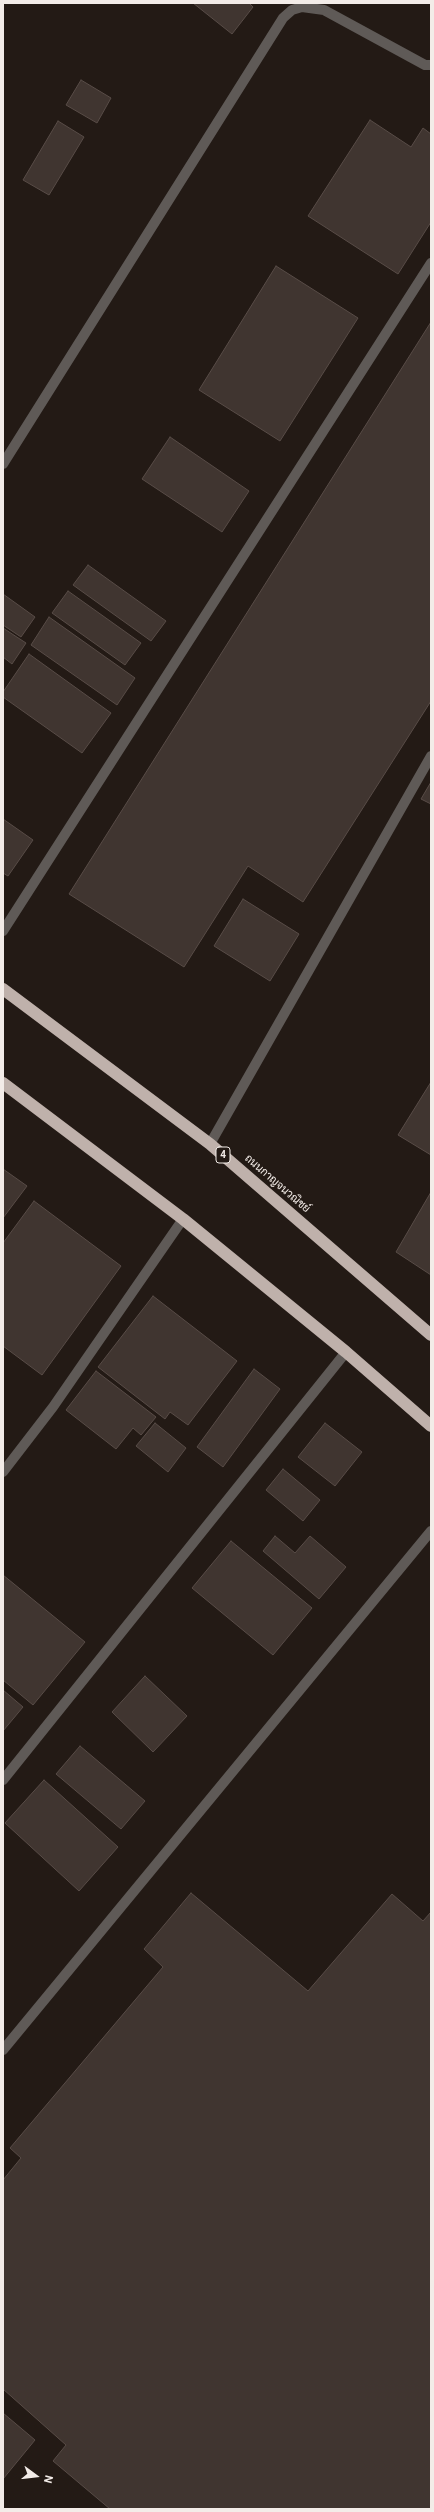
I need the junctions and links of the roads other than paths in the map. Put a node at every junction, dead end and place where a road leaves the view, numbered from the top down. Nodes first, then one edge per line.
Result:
1 (431, 65) edge
2 (431, 263) edge
3 (3, 464) edge
4 (431, 756) edge
5 (3, 931) edge
6 (3, 989) edge
7 (3, 1082) edge
8 (210, 1144) junction
9 (183, 1219) junction
10 (431, 1335) edge
11 (346, 1352) junction
12 (431, 1426) edge
13 (3, 1472) edge
14 (431, 1531) edge
15 (3, 1780) edge
16 (3, 2050) edge

1 - 3 street
2 - 5 street
4 - 8 street
6 - 8 highway, ถนนกาญจนวณิชย์ / 4
7 - 9 highway
8 - 10 highway, ถนนกาญจนวณิชย์ / 4
9 - 11 highway
9 - 13 street
11 - 12 highway
11 - 15 street
14 - 16 street

